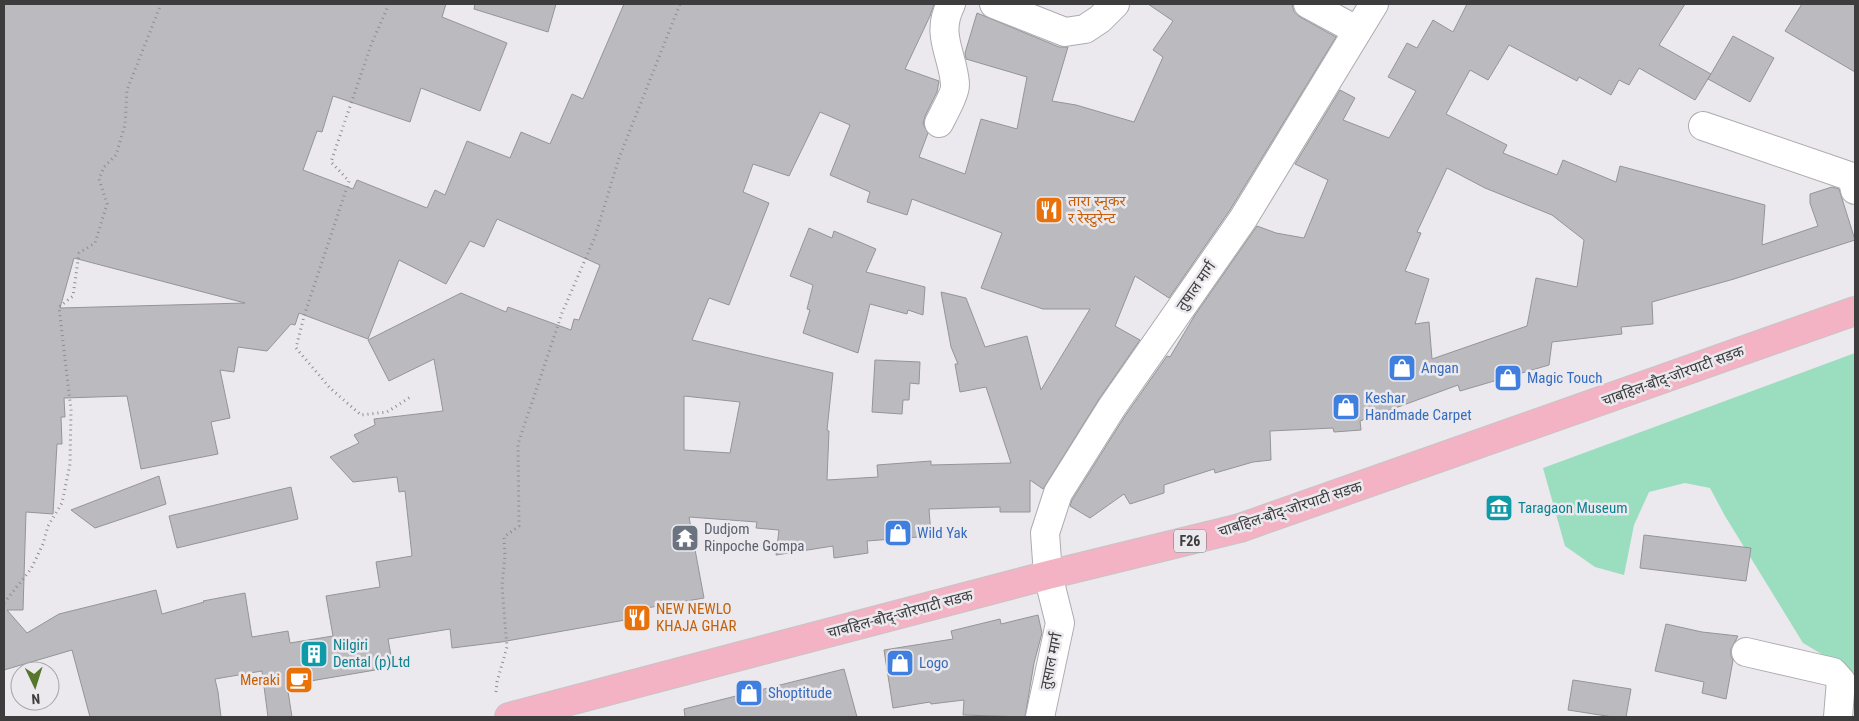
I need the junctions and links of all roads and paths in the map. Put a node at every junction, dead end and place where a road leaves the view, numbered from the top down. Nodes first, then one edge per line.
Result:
1 (161, 4) edge
2 (388, 4) edge
3 (680, 4) edge
4 (951, 4) edge
5 (994, 4) edge
6 (1115, 4) edge
7 (1308, 4) edge
8 (1374, 4) edge
9 (1359, 27) junction
10 (939, 123) dead end
11 (1703, 126) dead end
12 (1855, 190) edge
13 (1855, 311) edge
14 (412, 396) dead end
15 (1048, 575) junction
16 (4, 603) edge
17 (1746, 652) dead end
18 (502, 708) edge
19 (1040, 717) edge
20 (1838, 717) edge

1 - 16 path
2 - 14 path
3 - 18 path
4 - 10 street
5 - 6 street
7 - 9 street
8 - 9 street, तुषाल मार्ग
9 - 15 street, तुषाल मार्ग
11 - 12 street
13 - 15 main road, चाबहिल-बौद्-जोरपाटी सडक / F26
15 - 18 main road, चाबहिल-बौद्-जोरपाटी सडक / F26
15 - 19 street, तुसाल मार्ग
17 - 20 street

